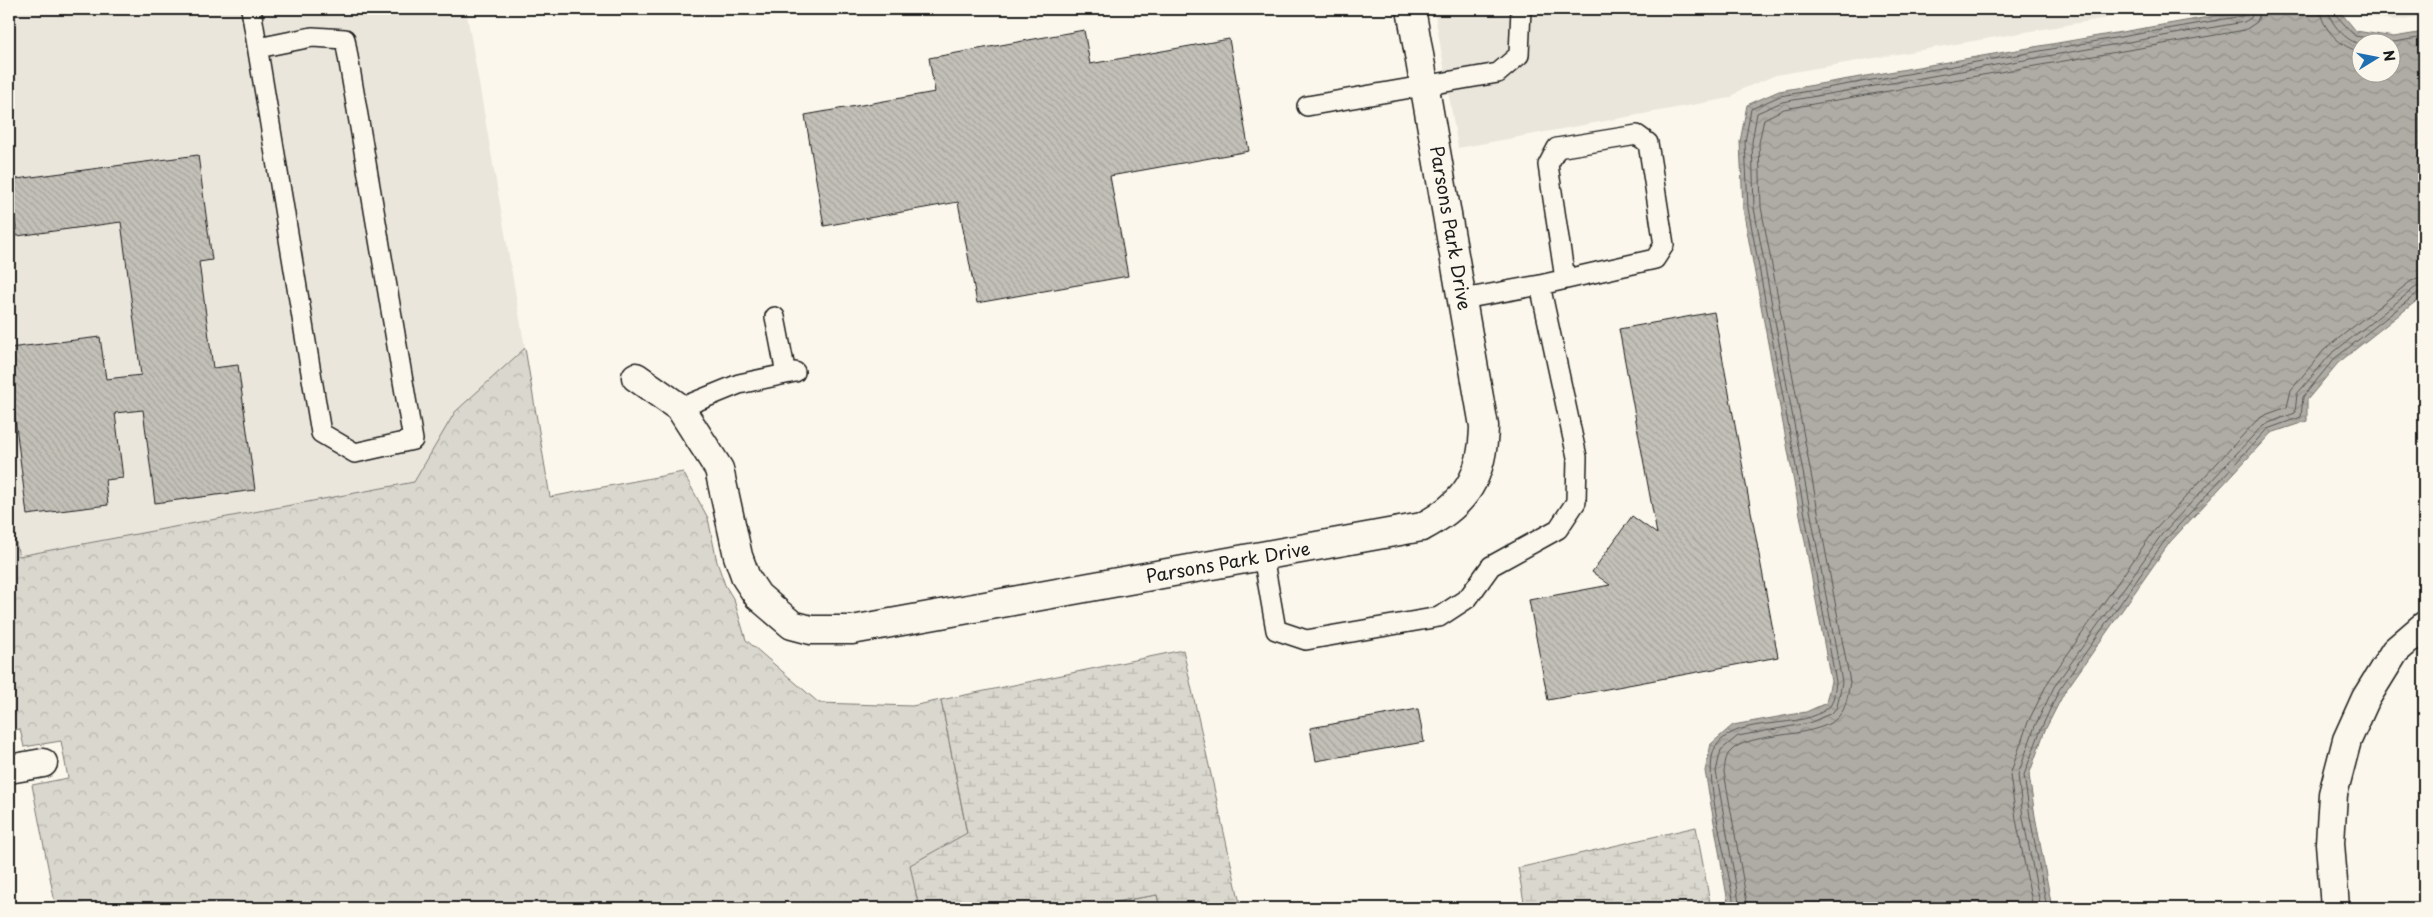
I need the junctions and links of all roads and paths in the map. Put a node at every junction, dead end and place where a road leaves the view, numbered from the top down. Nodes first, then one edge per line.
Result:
1 (251, 9) edge
2 (1411, 9) edge
3 (1521, 9) edge
4 (258, 48) junction
5 (1425, 86) junction
6 (1306, 106) dead end
7 (1565, 279) junction
8 (1540, 285) junction
9 (1463, 299) junction
10 (775, 317) dead end
11 (636, 377) dead end
12 (680, 408) junction
13 (1263, 556) junction
14 (2424, 626) edge
15 (43, 763) dead end
16 (9, 769) edge
17 (2335, 908) edge

1 - 4 lane
2 - 5 street, Parsons Park Drive
3 - 5 lane
4 - 4 lane
5 - 6 lane
5 - 9 street, Parsons Park Drive
7 - 7 lane
7 - 8 lane
8 - 9 lane
8 - 13 lane
9 - 13 street, Parsons Park Drive
10 - 12 lane
11 - 12 street, Parsons Park Drive
12 - 13 street, Parsons Park Drive
14 - 17 street
15 - 16 street

